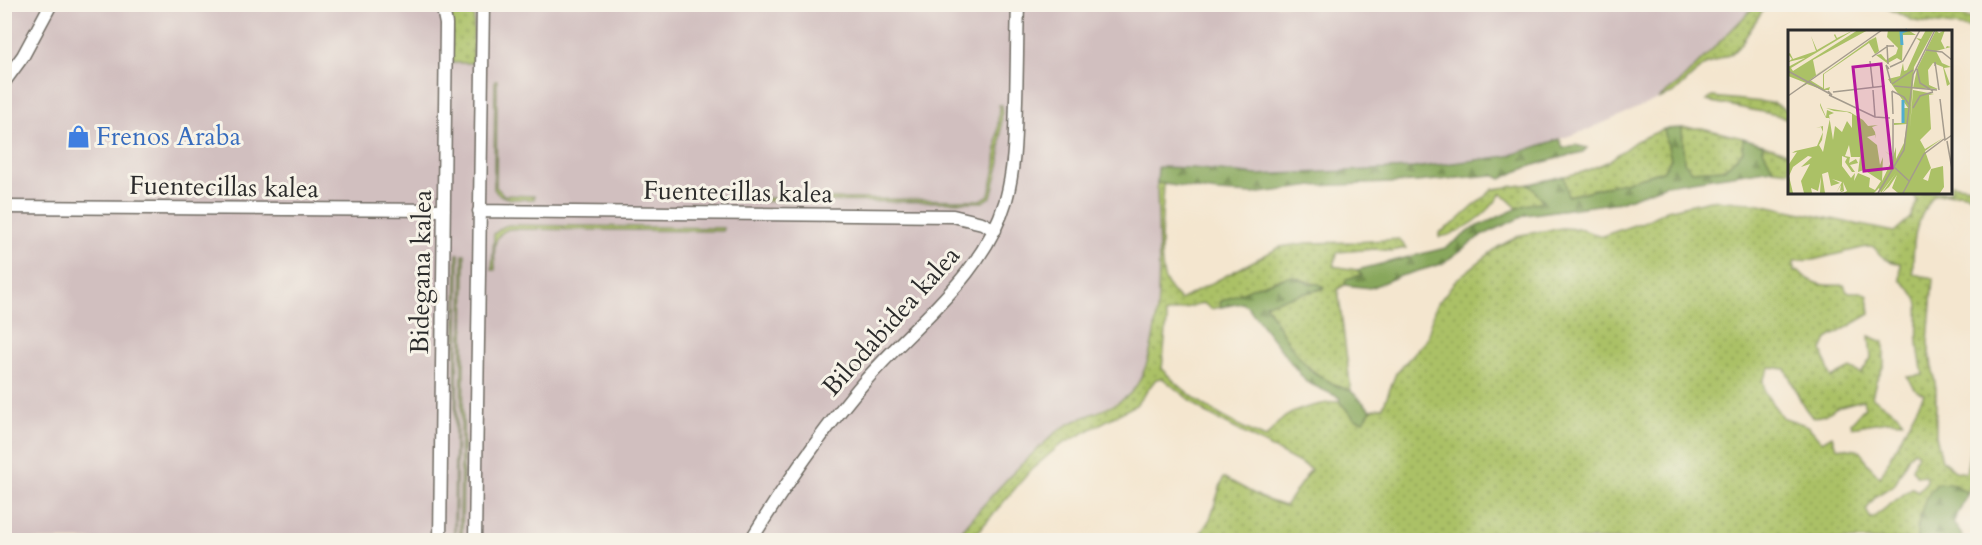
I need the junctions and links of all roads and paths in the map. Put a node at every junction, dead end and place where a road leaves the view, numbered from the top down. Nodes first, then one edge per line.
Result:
1 (51, 4) edge
2 (442, 4) edge
3 (483, 4) edge
4 (1018, 4) edge
5 (4, 81) edge
6 (4, 207) edge
7 (444, 210) junction
8 (479, 211) junction
9 (995, 230) junction
10 (440, 540) edge
11 (475, 540) edge
12 (751, 540) edge

1 - 5 street
2 - 7 street, Bidegana kalea
3 - 8 street
4 - 9 street, Bilodabidea kalea
6 - 7 street, Fuentecillas kalea
7 - 10 street, Bidegana kalea
8 - 9 street, Fuentecillas kalea
8 - 11 street
9 - 12 street, Bilodabidea kalea

